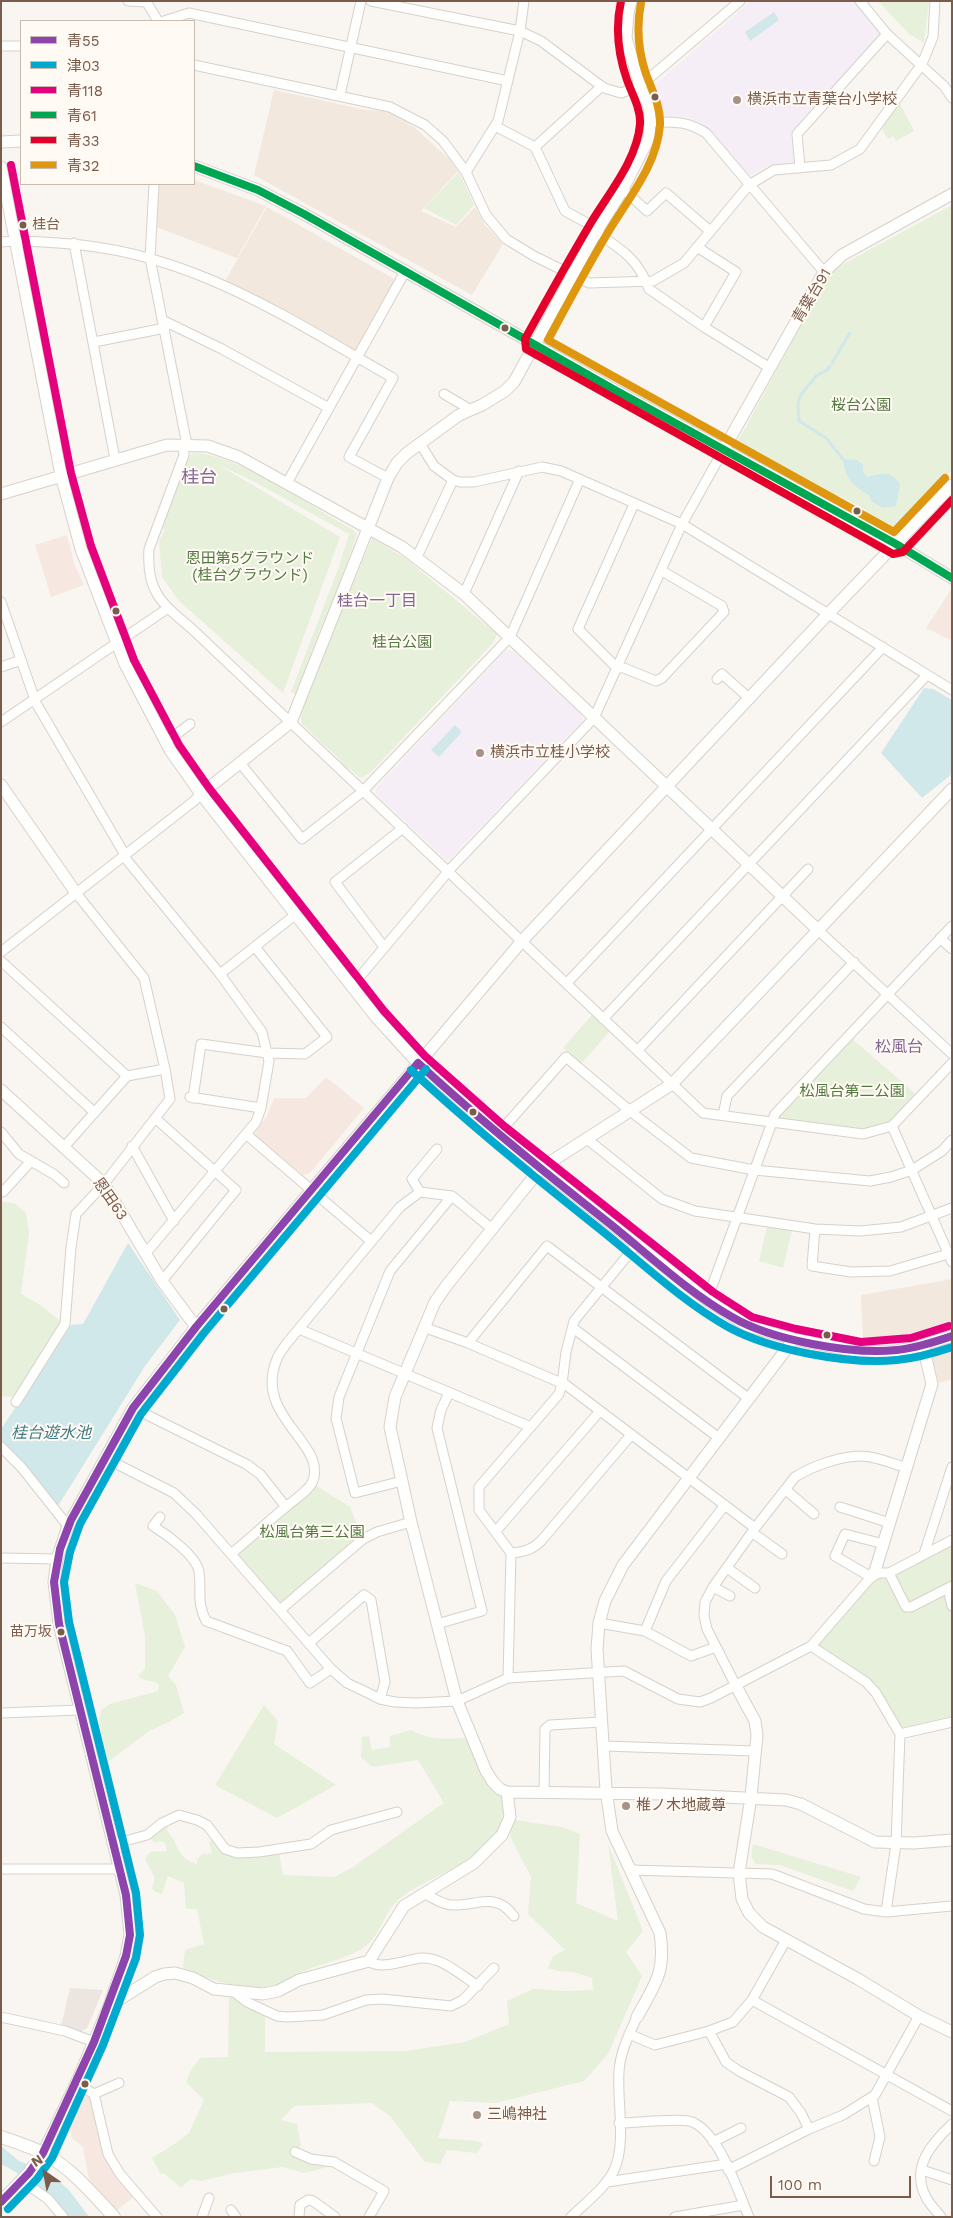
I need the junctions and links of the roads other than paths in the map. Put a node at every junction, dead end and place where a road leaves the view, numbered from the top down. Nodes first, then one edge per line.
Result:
1 (128, 1) edge
2 (361, 1) edge
3 (371, 1) edge
4 (524, 1) edge
5 (631, 1) edge
6 (740, 1) edge
7 (860, 1) edge
8 (935, 1) edge
9 (146, 2) edge
10 (407, 4) edge
11 (157, 20) edge
12 (167, 20) edge
13 (520, 31) junction
14 (887, 34) junction
15 (1, 46) edge
16 (20, 46) edge
17 (351, 47) junction
18 (922, 64) junction
19 (195, 65) edge
20 (508, 82) junction
21 (602, 86) junction
22 (640, 86) junction
23 (340, 95) junction
24 (952, 98) edge
25 (650, 122) junction
26 (495, 126) junction
27 (20, 141) edge
28 (1, 142) edge
29 (535, 147) junction
30 (195, 166) edge
31 (1, 167) edge
32 (800, 168) junction
33 (466, 172) junction
34 (154, 185) edge
35 (748, 185) junction
36 (623, 189) junction
37 (952, 194) edge
38 (598, 229) junction
39 (710, 230) junction
40 (16, 240) junction
41 (1, 242) edge
42 (74, 243) junction
43 (697, 246) junction
44 (150, 258) junction
45 (406, 270) junction
46 (824, 272) junction
47 (572, 276) junction
48 (646, 281) junction
49 (163, 324) junction
50 (704, 327) junction
51 (94, 342) junction
52 (534, 344) junction
53 (358, 358) junction
54 (770, 368) junction
55 (444, 394) dead end
56 (329, 408) junction
57 (471, 410) junction
58 (183, 444) junction
59 (420, 445) junction
60 (724, 450) junction
61 (116, 459) junction
62 (519, 471) junction
63 (61, 475) junction
64 (388, 478) junction
65 (580, 479) junction
66 (453, 480) junction
67 (287, 483) junction
68 (952, 485) edge
69 (1, 494) edge
70 (634, 504) junction
71 (682, 524) junction
72 (368, 528) junction
73 (896, 544) junction
74 (417, 557) junction
75 (662, 571) junction
76 (951, 575) edge
77 (464, 594) junction
78 (1, 602) edge
79 (168, 608) junction
80 (828, 614) junction
81 (510, 637) junction
82 (116, 642) junction
83 (883, 647) junction
84 (21, 660) junction
85 (1, 667) edge
86 (617, 668) junction
87 (722, 674) dead end
88 (928, 675) junction
89 (952, 690) edge
90 (750, 698) junction
91 (35, 699) junction
92 (594, 718) junction
93 (1, 722) edge
94 (291, 722) junction
95 (190, 724) dead end
96 (166, 742) junction
97 (240, 763) junction
98 (1, 785) edge
99 (668, 787) junction
100 (952, 789) edge
101 (362, 792) junction
102 (201, 794) junction
103 (403, 828) junction
104 (712, 829) junction
105 (126, 855) junction
106 (750, 866) junction
107 (808, 869) dead end
108 (449, 872) junction
109 (76, 893) junction
110 (783, 897) junction
111 (295, 914) junction
112 (952, 926) edge
113 (818, 930) junction
114 (940, 938) junction
115 (522, 941) junction
116 (255, 947) junction
117 (384, 947) junction
118 (952, 949) edge
119 (1, 952) edge
120 (1, 961) edge
121 (854, 962) junction
122 (220, 974) junction
123 (567, 983) junction
124 (352, 986) junction
125 (888, 994) junction
126 (603, 1019) junction
127 (1, 1027) edge
128 (638, 1050) junction
129 (267, 1053) junction
130 (952, 1054) edge
131 (418, 1063) junction
132 (952, 1063) edge
133 (165, 1069) junction
134 (127, 1076) junction
135 (672, 1084) junction
136 (1, 1090) edge
137 (261, 1108) junction
138 (630, 1111) junction
139 (94, 1112) junction
140 (723, 1115) junction
141 (155, 1118) junction
142 (772, 1122) junction
143 (892, 1126) junction
144 (1, 1132) edge
145 (498, 1134) junction
146 (247, 1135) junction
147 (587, 1139) junction
148 (952, 1140) edge
149 (132, 1146) junction
150 (64, 1147) junction
151 (437, 1148) dead end
152 (31, 1161) junction
153 (541, 1168) junction
154 (754, 1170) junction
155 (912, 1170) junction
156 (216, 1171) junction
157 (64, 1183) dead end
158 (104, 1184) junction
159 (311, 1190) junction
160 (3, 1192) dead end
161 (420, 1192) junction
162 (452, 1196) junction
163 (952, 1208) edge
164 (933, 1216) junction
165 (736, 1218) junction
166 (174, 1220) junction
167 (815, 1228) junction
168 (492, 1229) junction
169 (371, 1241) junction
170 (636, 1245) junction
171 (146, 1253) junction
172 (950, 1258) edge
173 (162, 1281) junction
174 (602, 1287) junction
175 (708, 1300) junction
176 (196, 1327) junction
177 (426, 1328) junction
178 (573, 1328) junction
179 (299, 1329) junction
180 (952, 1336) edge
181 (794, 1339) junction
182 (468, 1343) junction
183 (923, 1346) junction
184 (356, 1354) junction
185 (406, 1374) junction
186 (562, 1384) junction
187 (449, 1393) junction
188 (748, 1398) junction
189 (16, 1402) dead end
190 (133, 1408) junction
191 (600, 1411) junction
192 (531, 1427) junction
193 (631, 1435) junction
194 (719, 1438) junction
195 (1, 1447) edge
196 (105, 1458) junction
197 (952, 1467) edge
198 (907, 1468) junction
199 (689, 1477) junction
200 (402, 1481) junction
201 (786, 1490) junction
202 (724, 1505) junction
203 (286, 1507) junction
204 (840, 1507) dead end
205 (814, 1514) dead end
206 (160, 1517) dead end
207 (411, 1522) junction
208 (890, 1523) junction
209 (68, 1526) junction
210 (754, 1531) junction
211 (496, 1532) junction
212 (952, 1540) edge
213 (884, 1544) junction
214 (232, 1553) junction
215 (511, 1553) junction
216 (782, 1554) dead end
217 (924, 1554) junction
218 (1, 1558) edge
219 (57, 1558) junction
220 (727, 1568) junction
221 (889, 1573) junction
222 (871, 1577) junction
223 (713, 1587) junction
224 (950, 1587) edge
225 (755, 1588) dead end
226 (730, 1596) dead end
227 (952, 1606) edge
228 (280, 1610) junction
229 (600, 1623) junction
230 (437, 1624) junction
231 (645, 1631) junction
232 (309, 1643) junction
233 (811, 1646) junction
234 (716, 1648) junction
235 (331, 1669) junction
236 (598, 1672) junction
237 (508, 1678) junction
238 (736, 1686) junction
239 (380, 1699) junction
240 (457, 1701) junction
241 (80, 1710) junction
242 (1, 1713) edge
243 (602, 1722) junction
244 (952, 1722) edge
245 (900, 1734) junction
246 (603, 1746) junction
247 (756, 1751) junction
248 (507, 1792) junction
249 (544, 1792) junction
250 (608, 1794) junction
251 (751, 1797) junction
252 (397, 1812) dead end
253 (952, 1840) edge
254 (114, 1844) junction
255 (896, 1844) junction
256 (1, 1869) edge
257 (120, 1869) junction
258 (630, 1870) junction
259 (739, 1872) junction
260 (427, 1891) junction
261 (952, 1906) edge
262 (886, 1912) junction
263 (514, 1916) dead end
264 (786, 1940) junction
265 (369, 1961) junction
266 (233, 1991) junction
267 (752, 2000) junction
268 (108, 2006) junction
269 (919, 2016) junction
270 (1, 2017) edge
271 (637, 2017) joint
272 (709, 2031) junction
273 (952, 2032) edge
274 (629, 2034) junction
275 (94, 2042) junction
276 (886, 2076) junction
277 (119, 2083) dead end
278 (76, 2084) junction
279 (94, 2094) junction
280 (872, 2097) junction
281 (952, 2111) edge
282 (619, 2123) junction
283 (952, 2124) edge
284 (741, 2128) dead end
285 (809, 2129) junction
286 (1, 2137) edge
287 (714, 2142) junction
288 (296, 2152) dead end
289 (40, 2158) junction
290 (874, 2161) dead end
291 (727, 2167) junction
292 (922, 2170) junction
293 (23, 2180) junction
294 (952, 2180) edge
295 (606, 2182) junction
296 (209, 2198) dead end
297 (1, 2202) edge
298 (744, 2205) junction
299 (63, 2217) edge
300 (114, 2217) edge
301 (157, 2217) edge
302 (202, 2217) edge
303 (299, 2217) edge
304 (335, 2217) edge
305 (369, 2217) edge
306 (571, 2217) edge
307 (675, 2217) edge
308 (749, 2217) edge
309 (941, 2217) edge

1 - 9 street
2 - 17 street
3 - 10 street
4 - 13 street
5 - 22 street
6 - 22 street
7 - 14 street
8 - 18 street
9 - 11 street
10 - 13 street
12 - 17 street
13 - 20 street
13 - 21 street
14 - 18 street
14 - 32 street
15 - 16 street
17 - 20 street
17 - 23 street
18 - 24 street
18 - 32 street
19 - 23 street
20 - 26 street
21 - 22 street
21 - 29 street
22 - 25 street
23 - 33 street
25 - 35 street
25 - 36 street
26 - 29 street
26 - 33 street
27 - 28 street
29 - 38 street
30 - 45 street
31 - 40 street
32 - 35 street
33 - 47 street
34 - 44 street
35 - 39 street
35 - 46 street
36 - 38 street
36 - 39 street
37 - 46 street, 青葉台91
38 - 47 street
38 - 48 street
39 - 43 street
40 - 41 street
40 - 42 street
40 - 63 street
42 - 44 street
42 - 51 street
43 - 48 street
43 - 50 street
44 - 49 street
44 - 53 street
45 - 52 street
45 - 53 street
46 - 54 street, 青葉台91
47 - 48 street
47 - 52 street
48 - 50 street
49 - 51 street
49 - 56 street
49 - 58 street
50 - 54 street
51 - 61 street
52 - 57 street
52 - 60 street
53 - 56 street
53 - 64 street
54 - 60 street, 青葉台91
55 - 57 street
56 - 67 street
57 - 59 street
58 - 61 street
58 - 67 street
58 - 79 street
59 - 64 street
59 - 66 street
60 - 71 street
60 - 73 street
61 - 63 street
62 - 65 street
62 - 66 street
62 - 77 street
63 - 69 street
63 - 82 street
64 - 72 street
65 - 70 street
65 - 81 street
66 - 74 street
67 - 72 street
68 - 73 street
70 - 71 street
70 - 86 street
71 - 75 street
71 - 80 street
72 - 74 street
72 - 94 street
73 - 76 street
73 - 80 street
74 - 77 street
75 - 86 street
75 - 86 street
77 - 81 street
78 - 84 street
79 - 82 street
79 - 94 street
80 - 83 street
80 - 90 street
81 - 92 street
81 - 101 street
82 - 91 street
82 - 96 street
83 - 88 street
83 - 104 street
84 - 85 street
84 - 91 street
86 - 92 street
87 - 90 street
88 - 89 street
88 - 106 street
90 - 99 street
91 - 93 street
91 - 105 street
92 - 99 street
92 - 108 street
94 - 97 street
94 - 101 street
95 - 96 street
96 - 102 street
97 - 101 street
97 - 102 street
98 - 109 street
99 - 104 street
99 - 115 street
100 - 113 street
101 - 103 street
102 - 105 street
102 - 111 street
103 - 108 street
103 - 117 street
104 - 106 street
104 - 123 street
105 - 109 street
105 - 122 street
106 - 110 street
106 - 126 street
107 - 110 street
108 - 115 street
108 - 117 street
109 - 119 street
109 - 133 street
110 - 113 street
110 - 128 street
111 - 116 street
111 - 124 street
112 - 114 street
113 - 121 street
113 - 135 street
114 - 118 street
114 - 125 street
115 - 123 street
115 - 131 street
116 - 122 street
116 - 129 street
117 - 124 street
120 - 134 street
121 - 125 street
121 - 140 street
122 - 129 street
123 - 126 street
124 - 131 street
125 - 130 street
125 - 142 street
126 - 128 street
127 - 139 street
128 - 135 street
129 - 137 street
129 - 137 street
131 - 145 street
131 - 159 street
132 - 143 street
133 - 134 street
133 - 141 street
134 - 139 street
135 - 138 street
135 - 140 street
136 - 150 street, 恩田63 / 恩田63
137 - 146 street
138 - 145 street
138 - 147 street
138 - 154 street
139 - 150 street
140 - 142 street
141 - 149 street
141 - 156 street
142 - 143 street
142 - 154 street
143 - 155 street
144 - 152 street
145 - 153 street
146 - 156 street
146 - 159 street
147 - 153 street
147 - 165 street
148 - 155 street
149 - 158 street
149 - 166 street
150 - 158 street, 恩田63 / 恩田63
151 - 161 street
152 - 157 street
152 - 160 street
153 - 168 street
153 - 170 street
154 - 155 street
154 - 165 street
155 - 164 street
156 - 166 street
156 - 173 street
158 - 171 street, 恩田63 / 恩田63
158 - 189 street
159 - 169 street
159 - 176 street
161 - 162 street
161 - 169 street
162 - 168 street
162 - 184 street
163 - 164 street
164 - 167 street
164 - 172 street
165 - 167 street
165 - 175 street
166 - 171 street
167 - 172 street
168 - 177 street
169 - 179 street
170 - 174 street
170 - 175 street
171 - 173 street, 恩田63 / 恩田63
173 - 176 street, 恩田63 / 恩田63
174 - 178 street
174 - 182 street
174 - 188 street
175 - 181 street
176 - 190 street
177 - 182 street
177 - 185 street
178 - 186 street
178 - 194 street
179 - 184 street
179 - 203 street
180 - 183 street
181 - 183 street
181 - 188 street
182 - 186 street
183 - 198 street
184 - 185 street
184 - 200 street
185 - 187 street
185 - 200 street
186 - 191 street
186 - 192 street
187 - 192 street
187 - 230 street
188 - 194 street
190 - 196 street
190 - 203 street
191 - 193 street
191 - 211 street
192 - 211 street
193 - 199 street
193 - 215 street
194 - 199 street
195 - 209 street
196 - 209 street
196 - 214 street
197 - 217 street
198 - 201 street
198 - 208 street
199 - 202 street
199 - 229 street
200 - 207 street
201 - 205 street
201 - 210 street
202 - 210 street
202 - 231 street
203 - 214 street
204 - 208 street
206 - 235 street
207 - 228 street
207 - 230 street
208 - 213 street
209 - 219 street
210 - 216 street
210 - 220 street
211 - 215 street
212 - 217 street
213 - 222 street
213 - 222 street
214 - 228 street
215 - 237 street
217 - 221 street
218 - 219 street
219 - 241 street
220 - 223 street
220 - 225 street
221 - 222 street
221 - 224 street
222 - 233 street
223 - 226 street
223 - 234 street
224 - 227 street
228 - 232 street
229 - 231 street
229 - 236 street
230 - 240 street
231 - 234 street
232 - 235 street
232 - 239 street
233 - 238 street
233 - 245 street
234 - 238 street
235 - 239 street
236 - 237 street
236 - 238 street
236 - 243 street
237 - 240 street
238 - 247 street
239 - 240 street
240 - 248 street
241 - 242 street
241 - 254 street
243 - 246 street
243 - 249 street
244 - 245 street
245 - 255 street
246 - 247 street
246 - 250 street
247 - 251 street
248 - 249 street
248 - 260 street
249 - 250 street
250 - 251 street
250 - 258 street
251 - 255 street
251 - 259 street
252 - 254 street
253 - 255 street
254 - 257 street
255 - 262 street
256 - 257 street
257 - 268 street
258 - 259 street
258 - 271 street
259 - 262 street
259 - 264 street
260 - 263 street
260 - 265 street
261 - 262 street
264 - 267 street
264 - 269 street
265 - 266 street
265 - 266 street
266 - 268 street
267 - 272 street
267 - 276 street
268 - 275 street
269 - 273 street
269 - 276 street
270 - 275 street
271 - 274 street
272 - 274 street
272 - 285 street
274 - 282 street
275 - 278 street
276 - 280 street
276 - 281 street
277 - 279 street
278 - 279 street
278 - 289 street
279 - 301 street
280 - 285 street
280 - 290 street
282 - 287 street
282 - 295 street
283 - 292 street
284 - 287 street
285 - 291 street
286 - 289 main road
287 - 291 street
288 - 305 street
289 - 293 main road
289 - 300 main road
291 - 295 street
291 - 298 street
292 - 294 street
292 - 309 street
293 - 297 main road
293 - 299 street
295 - 306 street
296 - 302 street
298 - 307 street
298 - 308 street
303 - 304 street

